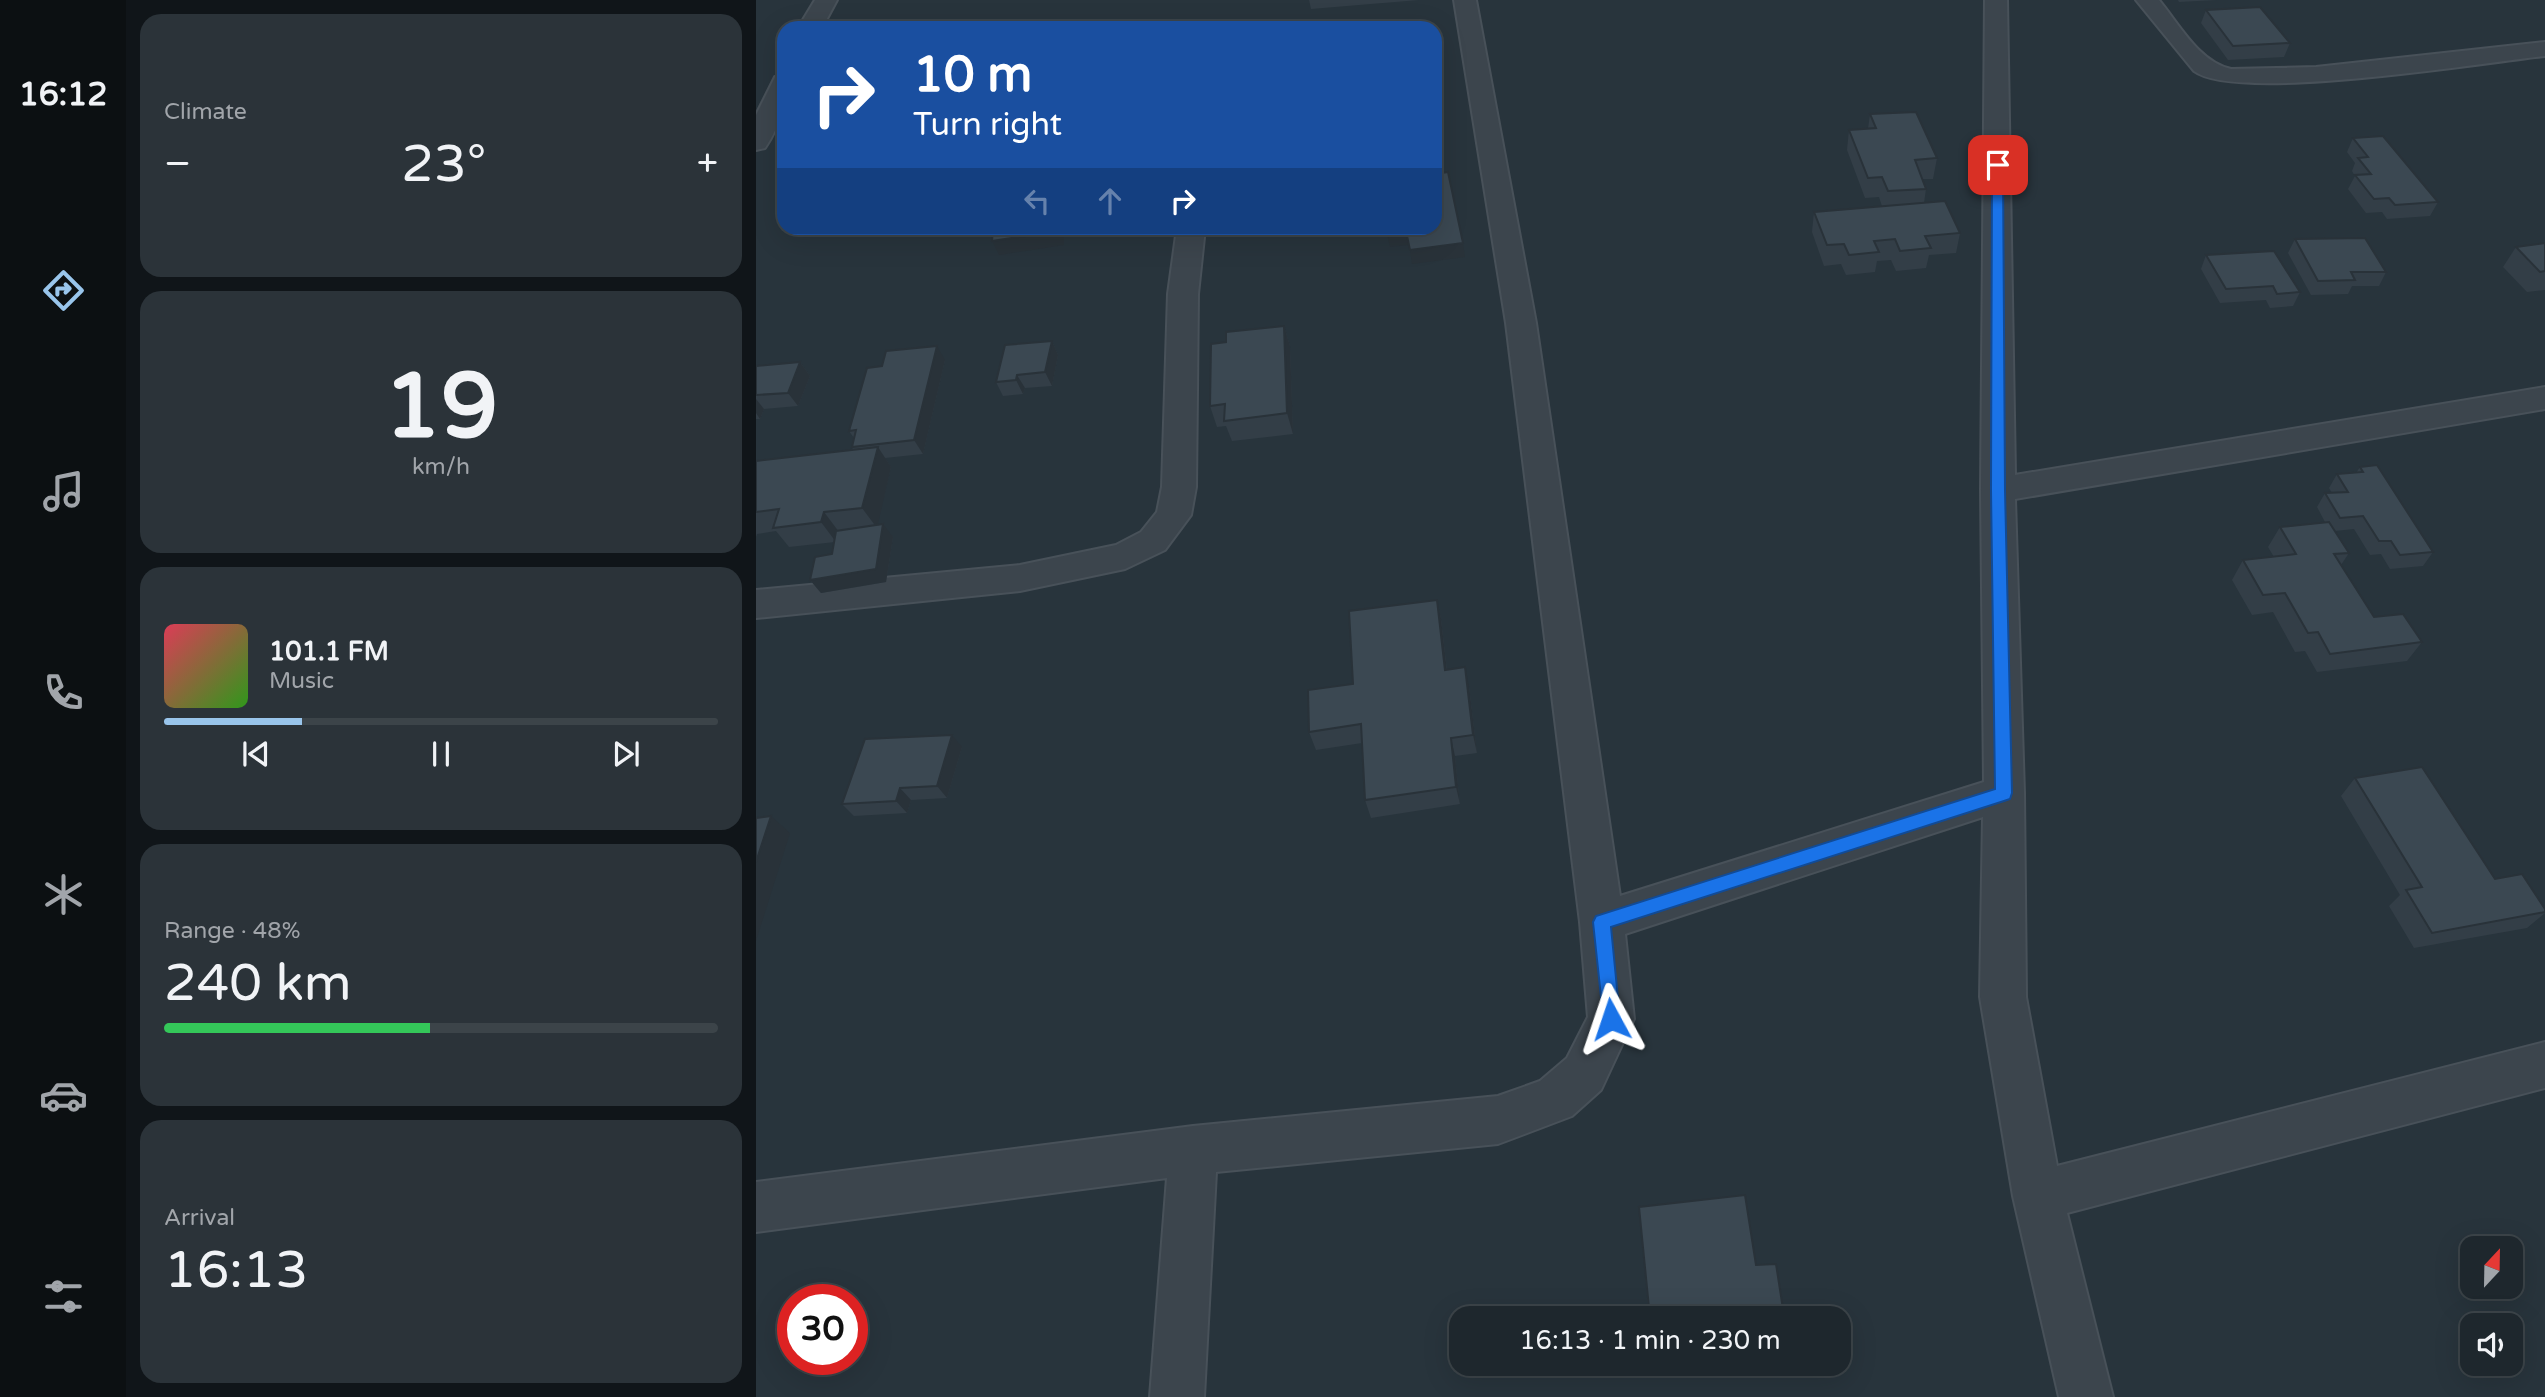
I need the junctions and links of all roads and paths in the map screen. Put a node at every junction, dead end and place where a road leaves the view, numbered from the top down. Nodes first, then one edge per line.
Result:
1 (826, 0) edge
2 (1465, 0) edge
3 (1996, 0) edge
4 (2147, 0) edge
5 (814, 21) edge
6 (2545, 49) edge
7 (777, 97) edge
8 (756, 142) edge
9 (1190, 235) edge
10 (2545, 398) edge
11 (1998, 490) junction
12 (756, 604) edge
13 (2004, 793) junction
14 (1602, 922) junction
15 (2545, 1065) edge
16 (1193, 1150) junction
17 (2038, 1196) junction
18 (756, 1207) edge
19 (1177, 1397) edge
20 (2086, 1397) edge

1 - 5 street
2 - 14 street
3 - 11 street
4 - 6 street
7 - 8 street
9 - 12 street
10 - 11 street
11 - 13 street
13 - 14 street
13 - 17 street
14 - 16 street
15 - 17 street
16 - 18 street
16 - 19 street
17 - 20 street

